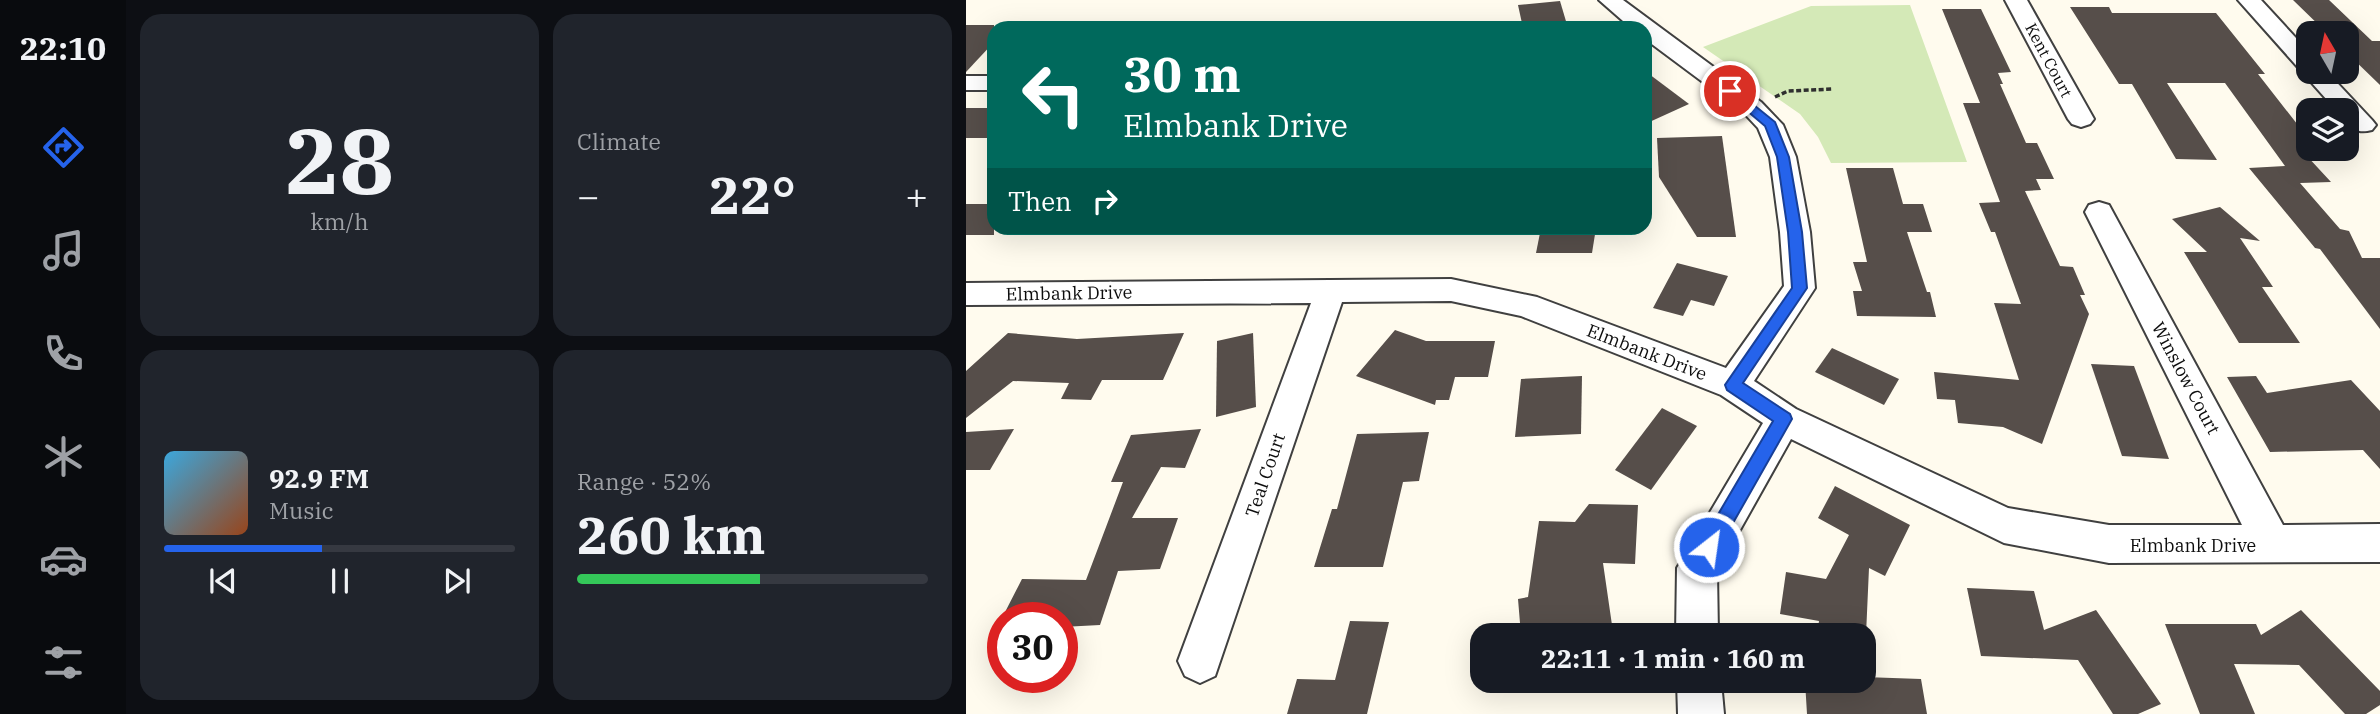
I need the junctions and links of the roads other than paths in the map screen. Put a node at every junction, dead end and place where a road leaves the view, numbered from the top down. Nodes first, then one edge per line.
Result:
1 (1642, 0) edge
2 (2016, 0) edge
3 (2249, 0) edge
4 (1615, 4) edge
5 (1633, 21) edge
6 (1652, 39) edge
7 (2296, 52) edge
8 (966, 83) edge
9 (987, 83) edge
10 (2325, 84) edge
11 (2081, 119) dead end
12 (2363, 125) dead end
13 (2099, 212) dead end
14 (1331, 290) junction
15 (968, 296) edge
16 (1733, 385) junction
17 (1784, 419) junction
18 (2380, 543) edge
19 (2273, 545) junction
20 (1698, 623) edge
21 (1200, 661) dead end
22 (1700, 693) edge
23 (1701, 714) edge

1 - 4 street
2 - 11 street, Kent Court
3 - 7 street
4 - 5 street
6 - 16 street
8 - 9 street
10 - 12 street
13 - 19 street, Winslow Court
14 - 15 street, Elmbank Drive
14 - 16 street, Elmbank Drive
14 - 21 street, Teal Court
16 - 17 street, Elmbank Drive
17 - 19 street, Elmbank Drive
17 - 20 street
18 - 19 street, Elmbank Drive
22 - 23 street

